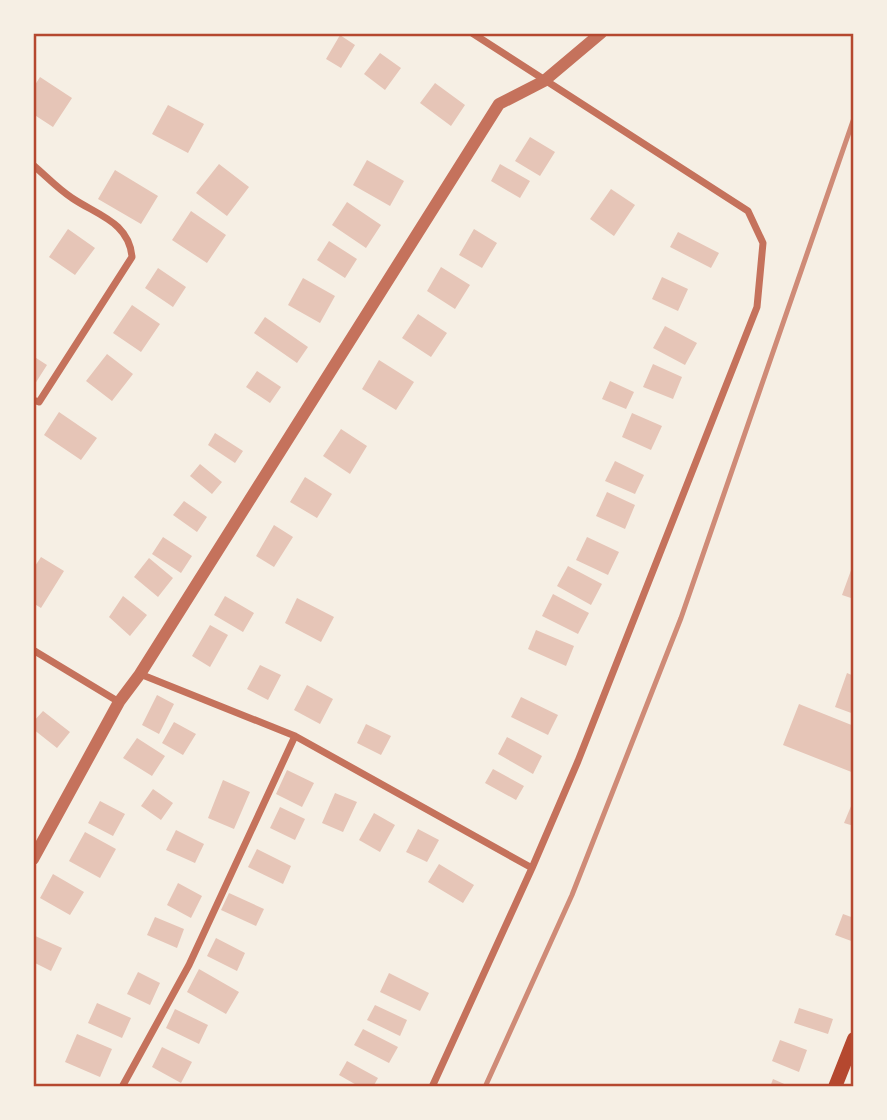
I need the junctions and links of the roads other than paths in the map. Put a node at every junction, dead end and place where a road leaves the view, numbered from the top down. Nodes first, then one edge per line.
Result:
1 (472, 33) edge
2 (601, 33) edge
3 (544, 81) junction
4 (33, 165) edge
5 (33, 400) edge
6 (33, 650) edge
7 (140, 674) junction
8 (119, 702) junction
9 (295, 736) junction
10 (33, 859) edge
11 (532, 868) junction
12 (854, 1039) edge
13 (122, 1087) edge
14 (432, 1087) edge
15 (835, 1087) edge

1 - 3 street
2 - 3 street
3 - 7 street
3 - 11 street
4 - 5 street
6 - 8 street
7 - 8 street
7 - 9 street
8 - 10 street
9 - 11 street
9 - 13 street
11 - 14 street
12 - 15 main road

